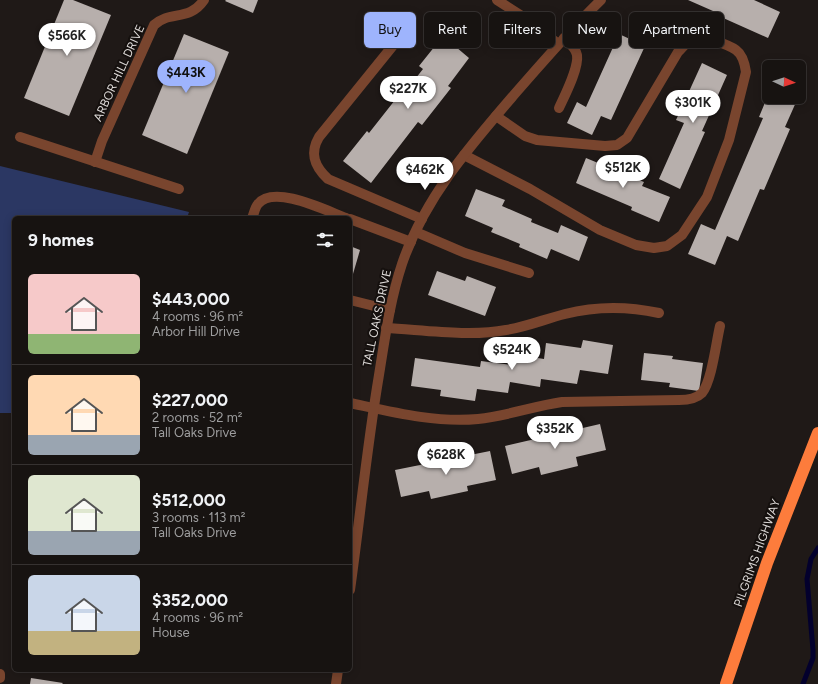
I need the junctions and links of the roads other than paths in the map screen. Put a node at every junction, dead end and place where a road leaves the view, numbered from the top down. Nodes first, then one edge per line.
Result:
1 (204, 0) edge
2 (497, 0) edge
3 (601, 0) edge
4 (561, 41) junction
5 (391, 48) edge
6 (559, 108) dead end
7 (496, 116) junction
8 (20, 137) dead end
9 (464, 155) junction
10 (95, 162) junction
11 (179, 189) dead end
12 (253, 216) edge
13 (341, 216) edge
14 (352, 220) edge
15 (422, 220) junction
16 (416, 232) junction
17 (411, 242) junction
18 (529, 273) dead end
19 (352, 300) edge
20 (390, 310) junction
21 (659, 313) dead end
22 (720, 326) dead end
23 (386, 328) junction
24 (352, 403) edge
25 (373, 408) junction
26 (818, 433) edge
27 (352, 577) edge
28 (338, 672) edge
29 (0, 674) edge
30 (0, 678) edge
31 (336, 684) edge
32 (726, 684) edge

1 - 10 street, ARBOR HILL DRIVE
2 - 4 street
3 - 4 street, TALL OAKS DRIVE
4 - 6 street
4 - 7 street, TALL OAKS DRIVE
5 - 15 street
7 - 9 street, TALL OAKS DRIVE
7 - 9 street
8 - 10 street
9 - 15 street, TALL OAKS DRIVE
10 - 11 street
12 - 13 street
14 - 17 street
15 - 16 street, TALL OAKS DRIVE
16 - 17 street, TALL OAKS DRIVE
16 - 18 street
17 - 20 street, TALL OAKS DRIVE
19 - 20 street
20 - 23 street, TALL OAKS DRIVE
21 - 23 street
22 - 25 street
23 - 25 street, TALL OAKS DRIVE
24 - 25 street
25 - 27 street, TALL OAKS DRIVE
26 - 32 highway, PILGRIMS HIGHWAY
28 - 31 street
29 - 30 street

